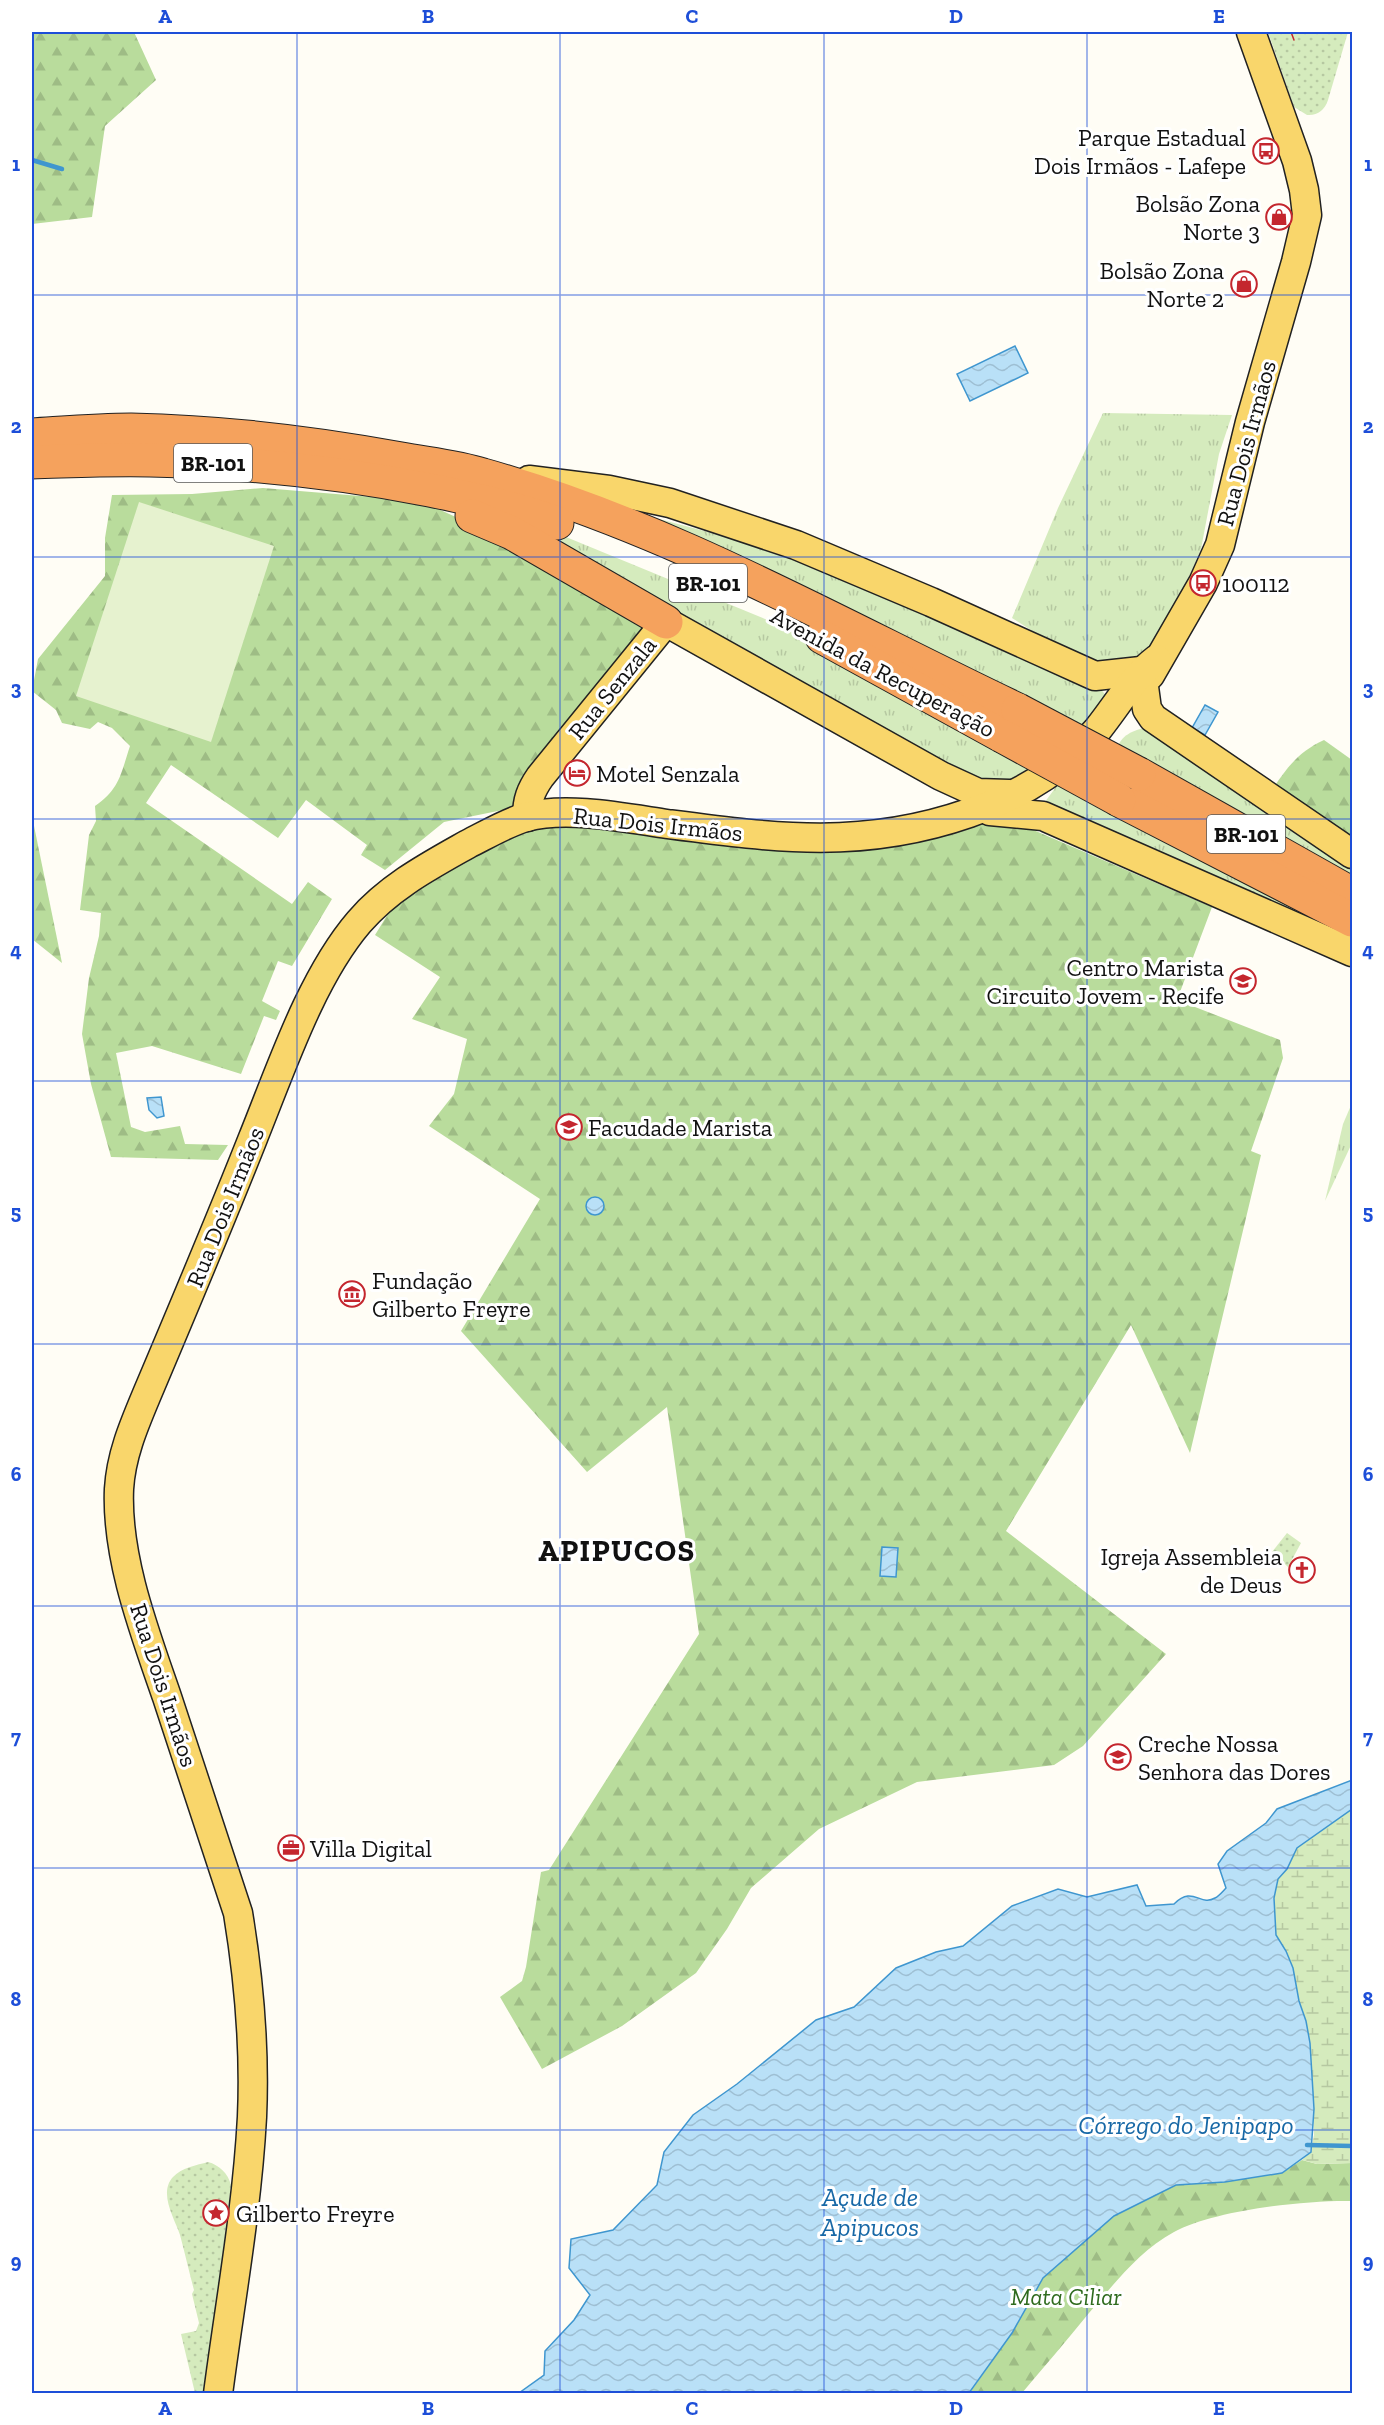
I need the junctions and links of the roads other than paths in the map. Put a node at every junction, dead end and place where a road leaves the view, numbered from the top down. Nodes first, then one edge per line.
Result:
1 (1251, 32) edge
2 (32, 435) edge
3 (32, 462) edge
4 (482, 474) junction
5 (393, 483) junction
6 (666, 622) junction
7 (1148, 672) junction
8 (1095, 676) junction
9 (1118, 714) junction
10 (1155, 719) junction
11 (1010, 723) junction
12 (933, 772) junction
13 (1034, 800) junction
14 (527, 817) junction
15 (915, 829) junction
16 (1353, 854) edge
17 (1353, 894) edge
18 (1353, 920) edge
19 (1353, 952) edge
20 (218, 2394) edge

1 - 7 main road, Rua Dois Irmãos
2 - 4 highway, Avenida da Recuperação / BR-101
3 - 5 highway, Avenida da Recuperação / BR-101
4 - 8 main road, Avenida da Recuperação
4 - 11 highway, Avenida da Recuperação / BR-101
5 - 6 highway
5 - 11 highway, Avenida da Recuperação / BR-101
6 - 12 main road
6 - 14 main road, Rua Senzala
7 - 8 main road
7 - 9 main road, Rua Dois Irmãos
7 - 10 main road
8 - 9 main road, Avenida da Recuperação
9 - 10 main road
9 - 13 main road, Rua Dois Irmãos
10 - 16 main road
11 - 17 highway, Avenida da Recuperação / BR-101, bridge
11 - 18 highway, Avenida da Recuperação / BR-101, bridge
12 - 13 main road
12 - 15 main road
13 - 15 main road, Rua Dois Irmãos
13 - 19 main road
14 - 15 main road, Rua Dois Irmãos
14 - 20 main road, Rua Dois Irmãos

